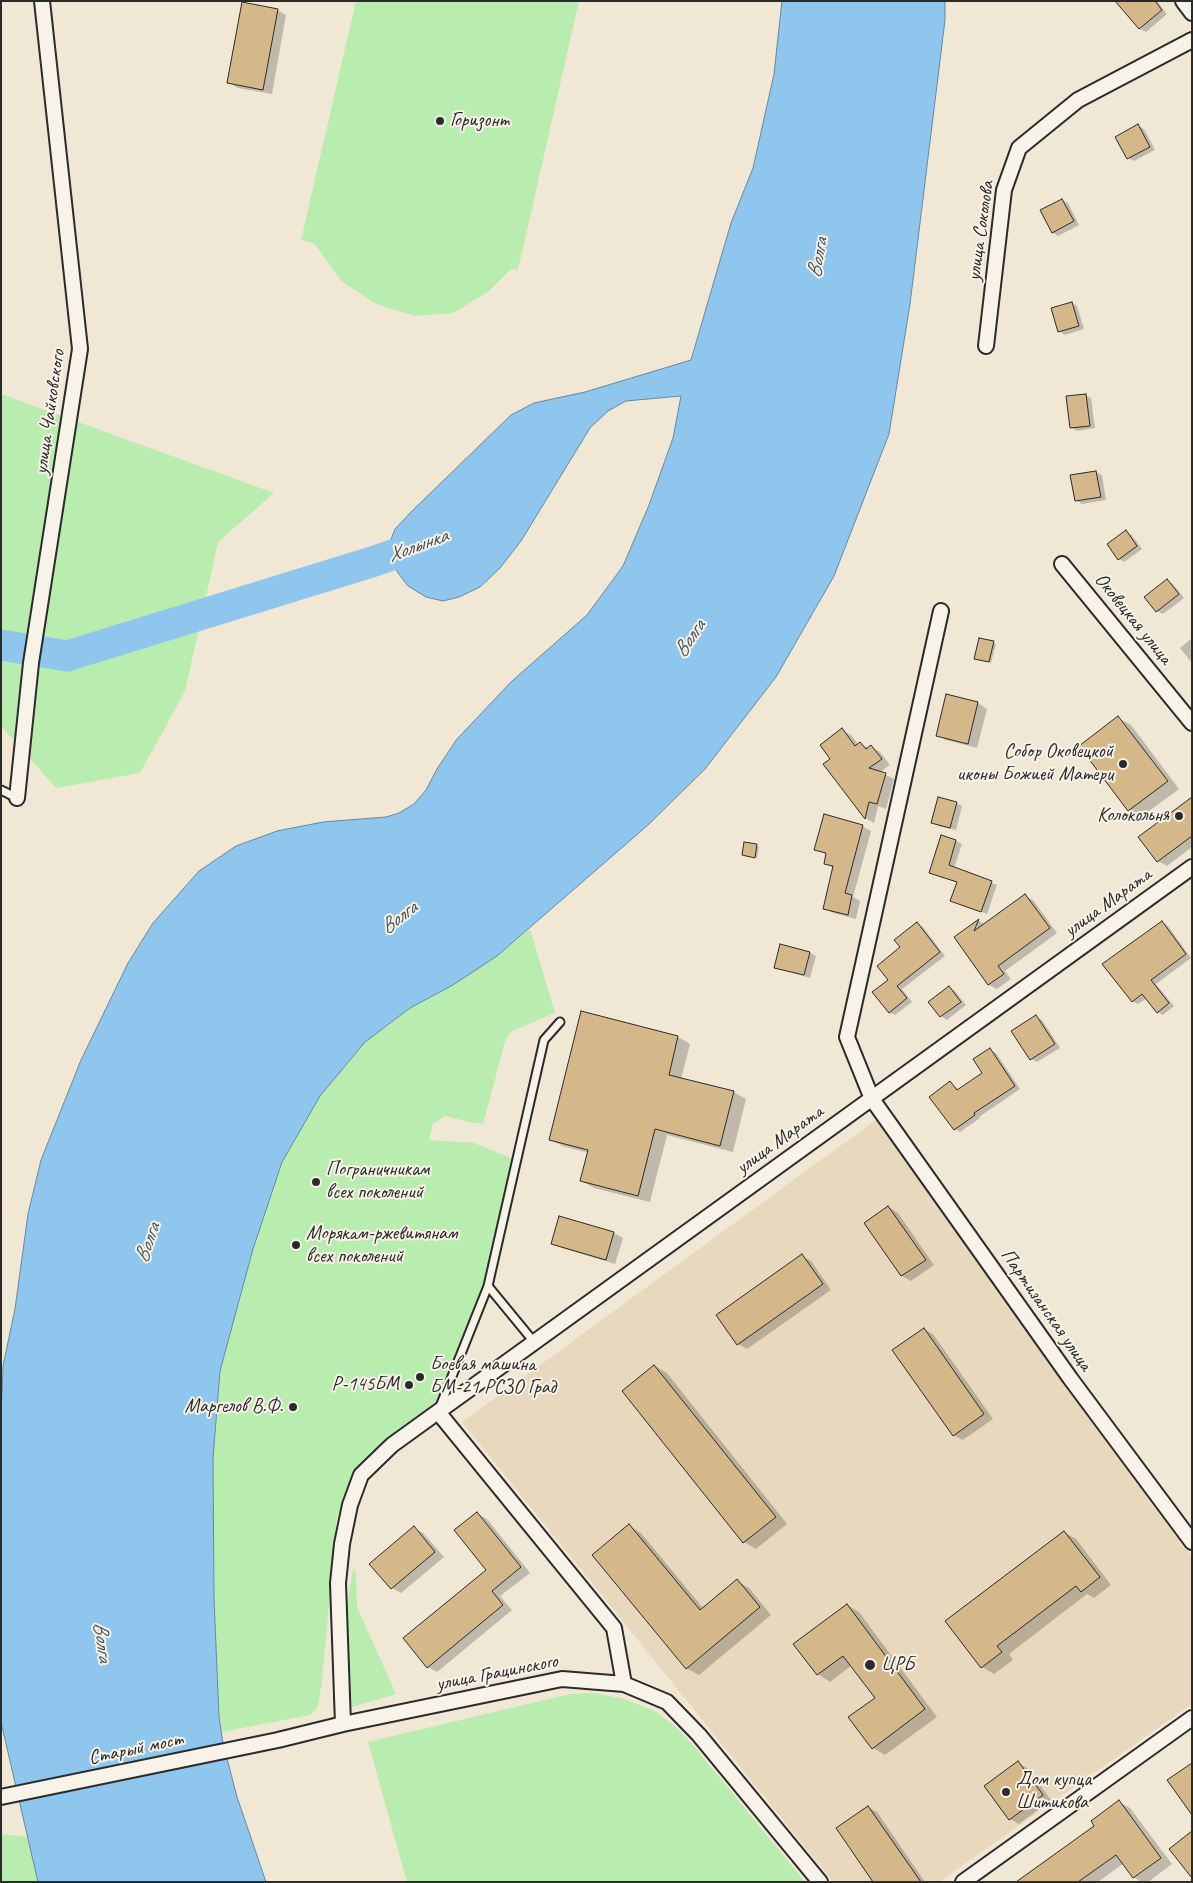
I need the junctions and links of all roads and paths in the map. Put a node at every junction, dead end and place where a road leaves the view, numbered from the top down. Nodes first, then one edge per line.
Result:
1 (42, 1) edge
2 (1183, 1) edge
3 (1192, 13) edge
4 (1192, 40) edge
5 (986, 346) dead end
6 (1062, 564) dead end
7 (941, 611) dead end
8 (1192, 723) edge
9 (1, 790) edge
10 (17, 798) joint
11 (1192, 867) edge
12 (560, 1022) dead end
13 (872, 1099) junction
14 (488, 1286) junction
15 (534, 1342) junction
16 (438, 1412) junction
17 (1192, 1542) edge
18 (624, 1684) junction
19 (1192, 1718) edge
20 (343, 1724) junction
21 (278, 1740) joint
22 (1, 1797) edge
23 (820, 1882) edge
24 (962, 1882) edge

1 - 10 street, улица Чайковского
2 - 3 street
4 - 5 street, улица Соколова
6 - 8 street, Оковецкая улица
7 - 13 street, Партизанская улица
9 - 10 lane
11 - 13 street, улица Марата
12 - 14 lane
13 - 15 street, улица Марата
13 - 17 street, Партизанская улица
14 - 15 lane
14 - 16 lane
15 - 16 street, улица Марата
16 - 18 street
16 - 20 street, улица Марата
18 - 20 street, улица Грацинского
18 - 23 street, улица Грацинского
19 - 24 street
20 - 21 street, улица Грацинского
21 - 22 street, Старый мост

